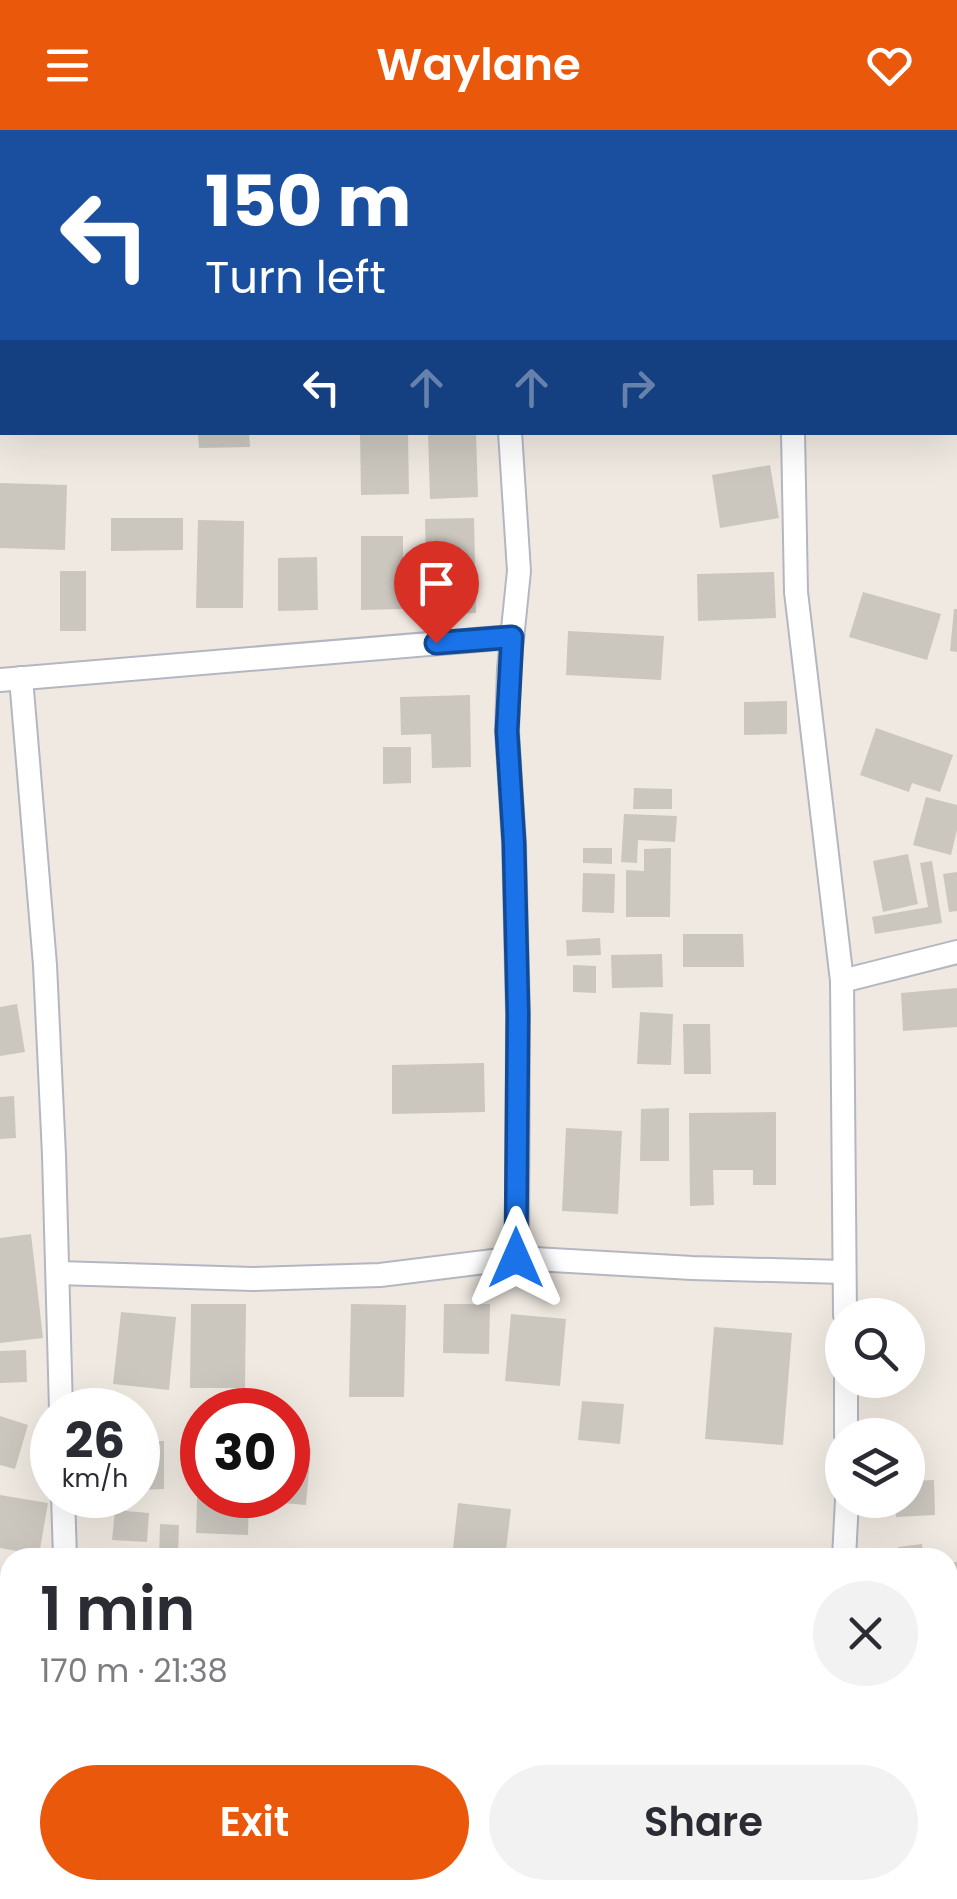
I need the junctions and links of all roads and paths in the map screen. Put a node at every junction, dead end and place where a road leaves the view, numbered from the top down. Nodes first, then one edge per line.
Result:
1 (510, 435) edge
2 (793, 435) edge
3 (512, 637) junction
4 (10, 679) edge
5 (957, 952) edge
6 (842, 981) junction
7 (516, 1258) junction
8 (58, 1272) junction
9 (844, 1272) junction
10 (845, 1298) edge
11 (61, 1388) edge
12 (64, 1518) edge
13 (846, 1518) edge
14 (66, 1548) edge
15 (845, 1548) edge

1 - 3 street
2 - 6 street
3 - 4 street
3 - 7 street
4 - 8 street
5 - 6 street
6 - 9 street
7 - 8 street
7 - 9 street
8 - 11 street
9 - 10 street
12 - 14 street
13 - 15 street

